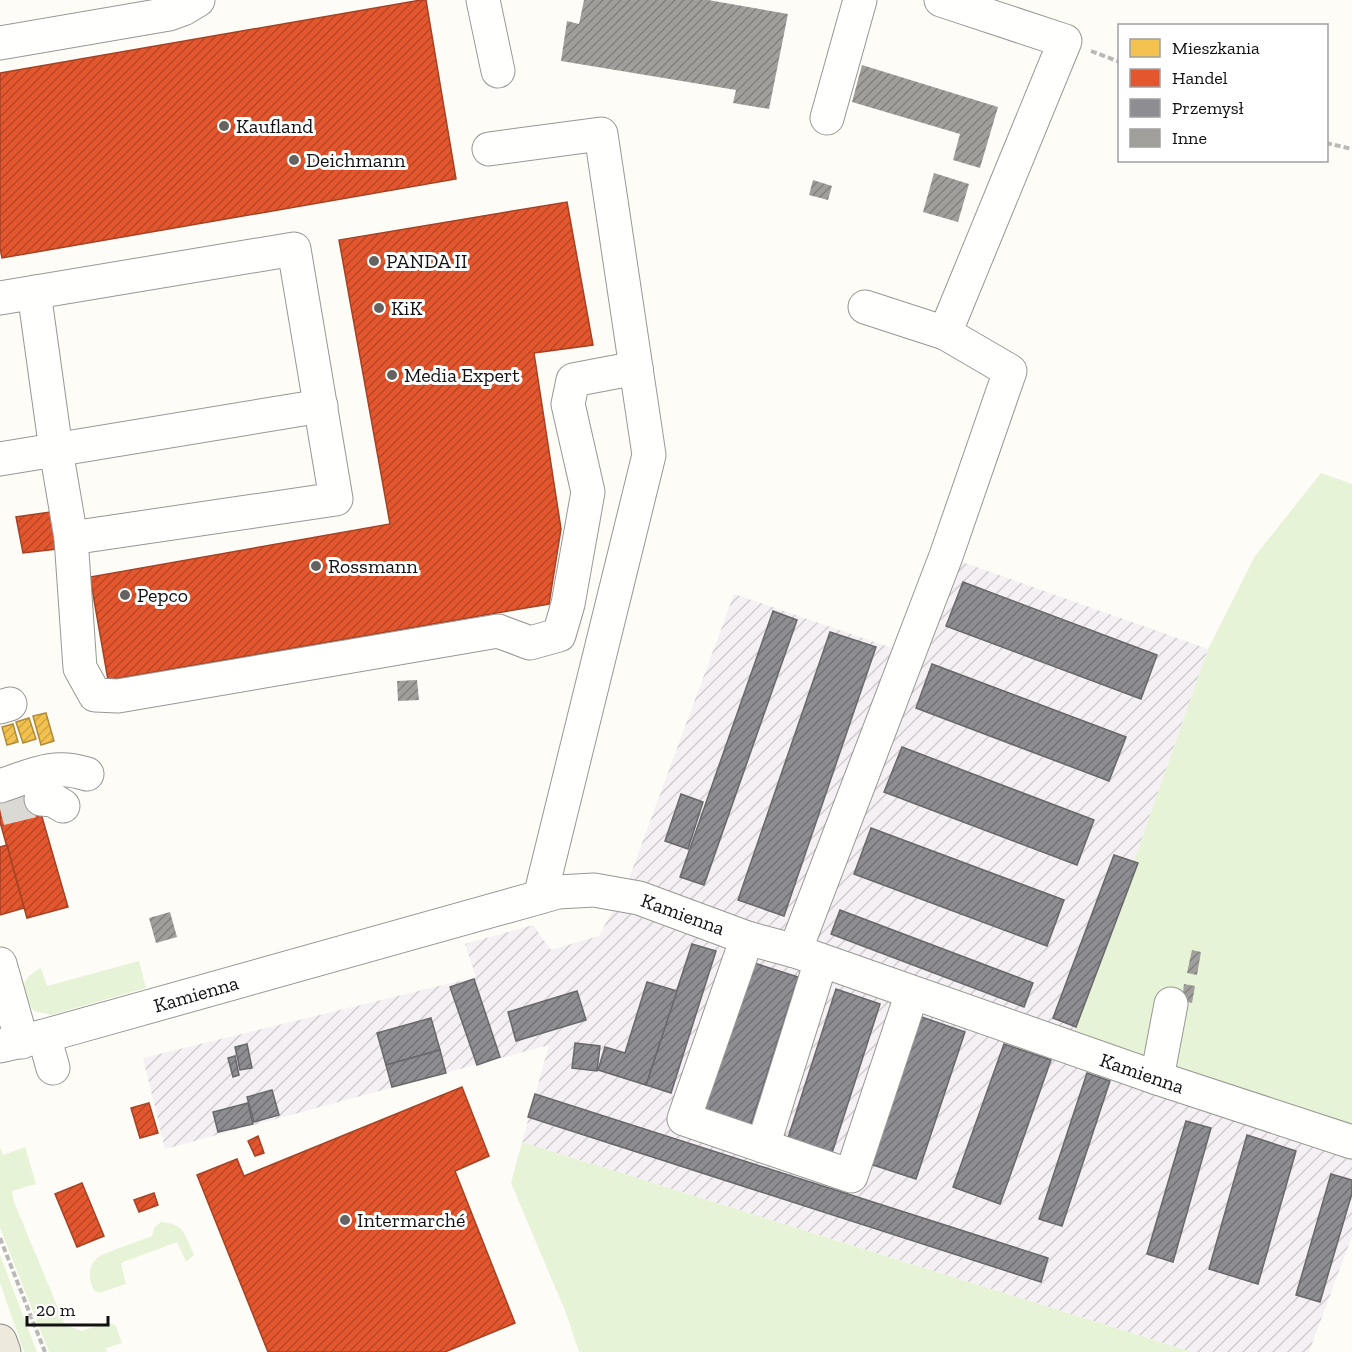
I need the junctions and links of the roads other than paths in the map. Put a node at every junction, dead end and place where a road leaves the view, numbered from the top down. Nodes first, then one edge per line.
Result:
1 (198, 0) edge
2 (483, 0) edge
3 (860, 0) edge
4 (941, 0) edge
5 (0, 43) edge
6 (498, 70) dead end
7 (828, 118) dead end
8 (489, 149) dead end
9 (34, 292) junction
10 (0, 298) edge
11 (865, 307) dead end
12 (945, 333) junction
13 (636, 368) junction
14 (321, 406) junction
15 (56, 450) junction
16 (0, 459) edge
17 (71, 538) junction
18 (87, 774) dead end
19 (0, 786) edge
20 (540, 897) junction
21 (747, 938) junction
22 (808, 956) junction
23 (0, 964) edge
24 (912, 993) junction
25 (1171, 1004) dead end
26 (22, 1041) edge
27 (52, 1068) dead end
28 (1157, 1078) junction
29 (1352, 1142) edge
30 (763, 1146) junction
31 (0, 1341) edge
32 (4, 1352) edge

1 - 5 street
2 - 6 street
3 - 7 street
4 - 12 street
8 - 13 street
9 - 10 street
9 - 14 street
9 - 15 street
11 - 12 street
12 - 22 street
13 - 17 street
13 - 20 street
14 - 15 street
14 - 17 street
15 - 16 street
15 - 17 street
18 - 19 street
20 - 21 street, Kamienna
20 - 26 street, Kamienna
21 - 22 street, Kamienna
21 - 30 street
22 - 24 street, Kamienna
22 - 30 street
23 - 26 street
24 - 28 street, Kamienna
24 - 30 street
25 - 28 street
26 - 27 street
28 - 29 street, Kamienna
31 - 32 main road

